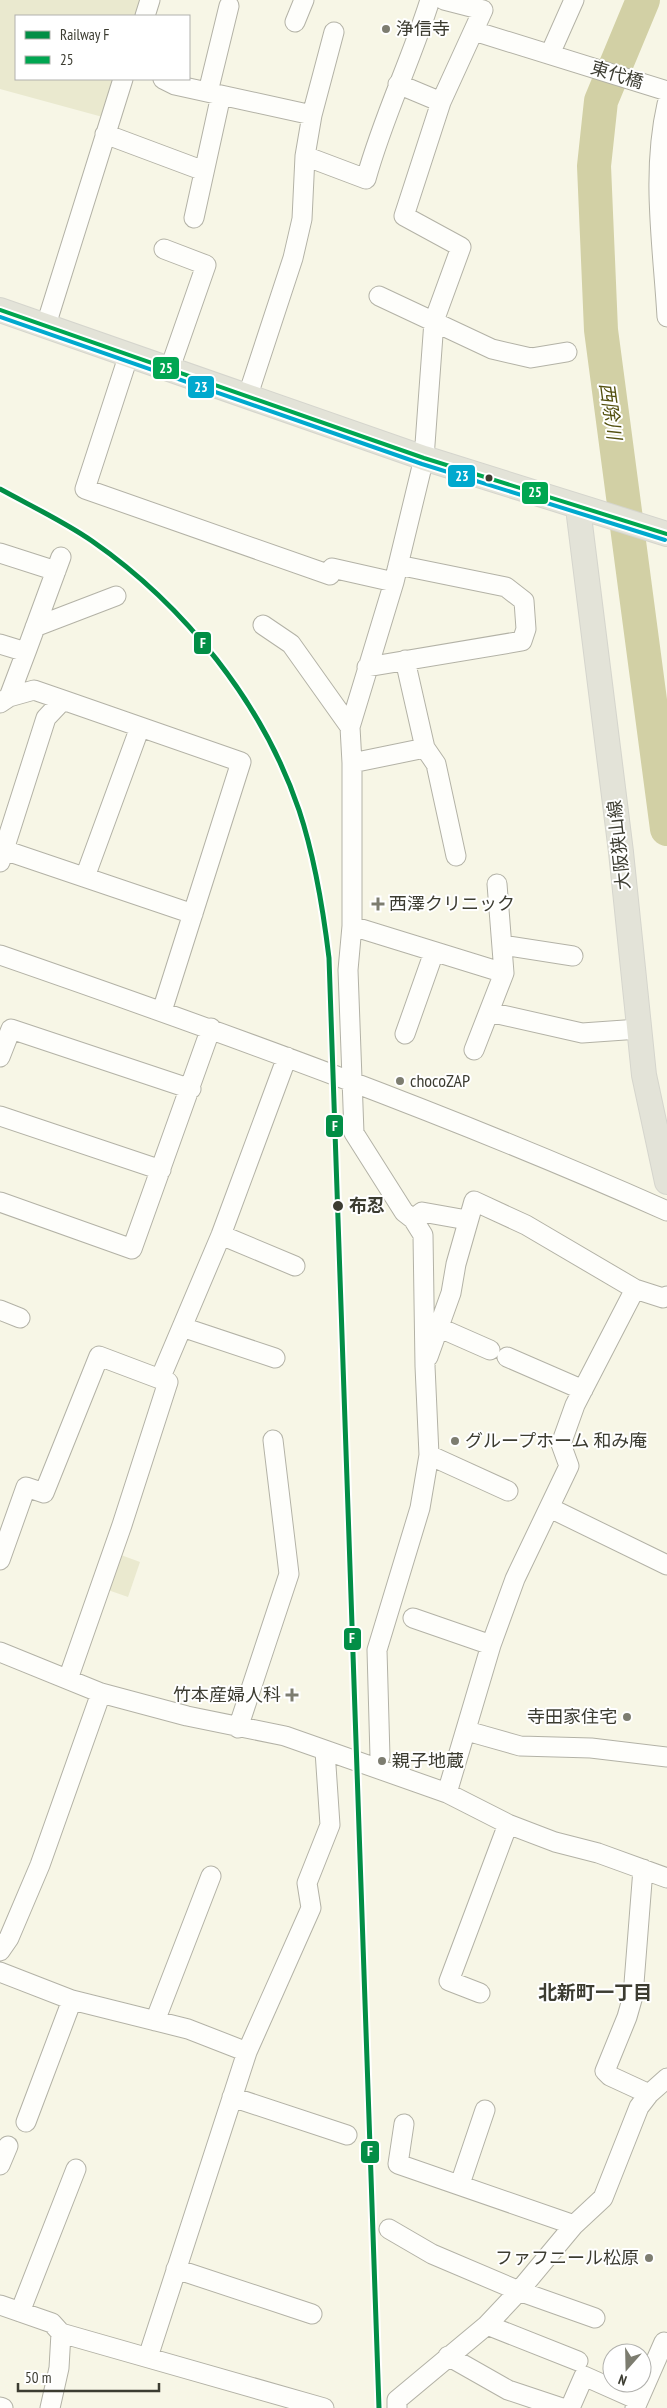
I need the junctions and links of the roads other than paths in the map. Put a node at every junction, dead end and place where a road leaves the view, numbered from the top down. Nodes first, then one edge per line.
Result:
1 (150, 0) edge
2 (304, 0) edge
3 (430, 0) edge
4 (444, 0) edge
5 (574, 0) edge
6 (229, 6) dead end
7 (145, 15) edge
8 (295, 22) dead end
9 (474, 31) junction
10 (334, 32) dead end
11 (558, 57) junction
12 (123, 80) edge
13 (165, 80) edge
14 (398, 84) junction
15 (667, 91) edge
16 (214, 94) junction
17 (441, 102) junction
18 (667, 104) edge
19 (312, 115) junction
20 (105, 134) junction
21 (305, 156) junction
22 (204, 171) junction
23 (194, 218) dead end
24 (164, 249) dead end
25 (379, 296) dead end
26 (0, 310) edge
27 (667, 317) edge
28 (434, 321) junction
29 (46, 325) junction
30 (567, 352) dead end
31 (129, 354) junction
32 (170, 368) junction
33 (248, 395) junction
34 (424, 458) junction
35 (578, 508) junction
36 (667, 534) edge
37 (0, 553) edge
38 (396, 574) junction
39 (116, 596) dead end
40 (263, 624) dead end
41 (35, 627) junction
42 (0, 644) edge
43 (26, 652) junction
44 (405, 660) junction
45 (366, 667) junction
46 (5, 700) edge
47 (63, 700) junction
48 (140, 727) junction
49 (350, 727) junction
50 (425, 748) junction
51 (352, 763) junction
52 (2, 856) edge
53 (456, 856) dead end
54 (85, 878) junction
55 (497, 884) dead end
56 (193, 914) junction
57 (352, 926) junction
58 (502, 945) junction
59 (434, 952) junction
60 (0, 955) edge
61 (573, 956) dead end
62 (504, 974) junction
63 (162, 1011) junction
64 (489, 1012) junction
65 (211, 1028) junction
66 (639, 1029) junction
67 (405, 1034) dead end
68 (474, 1050) dead end
69 (0, 1057) edge
70 (287, 1057) junction
71 (351, 1081) junction
72 (191, 1089) junction
73 (0, 1116) edge
74 (161, 1170) junction
75 (667, 1182) edge
76 (0, 1202) edge
77 (667, 1211) edge
78 (413, 1219) junction
79 (467, 1220) junction
80 (221, 1235) junction
81 (295, 1266) dead end
82 (635, 1289) junction
83 (667, 1296) edge
84 (0, 1310) edge
85 (20, 1318) dead end
86 (182, 1327) junction
87 (440, 1328) junction
88 (490, 1350) dead end
89 (508, 1357) dead end
90 (275, 1358) dead end
91 (425, 1366) junction
92 (160, 1380) junction
93 (583, 1390) junction
94 (273, 1440) dead end
95 (429, 1456) junction
96 (508, 1491) dead end
97 (550, 1508) junction
98 (0, 1560) edge
99 (667, 1565) edge
100 (413, 1618) dead end
101 (492, 1645) junction
102 (0, 1652) edge
103 (68, 1679) junction
104 (101, 1692) junction
105 (238, 1728) junction
106 (467, 1731) junction
107 (325, 1751) junction
108 (667, 1757) edge
109 (380, 1762) junction
110 (447, 1793) junction
111 (508, 1824) junction
112 (643, 1869) junction
113 (211, 1876) dead end
114 (667, 1878) edge
115 (0, 1951) edge
116 (0, 1972) edge
117 (480, 1993) dead end
118 (72, 2000) junction
119 (155, 2021) junction
120 (247, 2052) junction
121 (667, 2078) edge
122 (649, 2094) junction
123 (232, 2097) junction
124 (485, 2110) dead end
125 (26, 2122) dead end
126 (404, 2124) dead end
127 (347, 2135) dead end
128 (8, 2146) dead end
129 (0, 2165) edge
130 (76, 2169) dead end
131 (460, 2184) junction
132 (574, 2225) junction
133 (389, 2229) dead end
134 (176, 2269) junction
135 (519, 2291) junction
136 (0, 2305) edge
137 (20, 2312) junction
138 (312, 2314) dead end
139 (595, 2318) dead end
140 (487, 2325) junction
141 (61, 2333) junction
142 (664, 2342) dead end
143 (448, 2356) junction
144 (148, 2358) junction
145 (578, 2361) dead end
146 (636, 2404) edge
147 (392, 2405) edge
148 (50, 2408) edge
149 (324, 2408) edge
150 (562, 2408) edge
151 (570, 2408) edge

1 - 7 street
2 - 8 street
3 - 14 street
4 - 9 street
5 - 11 street
6 - 16 street
9 - 11 street, 東代橋
9 - 17 street
10 - 19 street
11 - 15 street, 東代橋
12 - 20 street
13 - 16 street
14 - 17 street
14 - 21 street
16 - 19 street
16 - 22 street
17 - 28 street
18 - 27 street
19 - 21 street
20 - 22 street
20 - 29 street
21 - 33 street
22 - 23 street
24 - 32 street
25 - 28 street
26 - 29 main road
28 - 30 street
28 - 34 street
29 - 31 main road
31 - 32 main road
31 - 38 street
32 - 33 main road
33 - 34 main road
34 - 35 main road
34 - 38 street
35 - 36 main road
35 - 66 main road, 大阪狭山線
37 - 41 street
38 - 44 street
38 - 45 street
39 - 41 street
40 - 49 street
41 - 43 street
42 - 43 street
43 - 46 street
44 - 45 street
44 - 50 street
45 - 49 street
46 - 47 street
47 - 48 street
47 - 52 street
48 - 54 street
48 - 56 street
49 - 51 street
50 - 51 street
50 - 53 street
51 - 57 street
52 - 54 street
54 - 56 street
55 - 58 street
56 - 63 street
57 - 59 street
57 - 71 street
58 - 61 street
58 - 62 street
59 - 62 street
59 - 67 street
60 - 63 street
62 - 64 street
63 - 65 street
64 - 66 street
64 - 68 street
65 - 70 street
65 - 72 street
66 - 75 main road, 大阪狭山線
69 - 72 street
70 - 71 street
70 - 80 street
71 - 77 street
71 - 78 street
72 - 74 street
73 - 74 street
74 - 76 street
78 - 79 street
78 - 91 street
79 - 82 street
79 - 87 street
80 - 81 street
80 - 86 street
82 - 83 street
82 - 93 street
84 - 85 street
86 - 90 street
86 - 92 street
87 - 88 street
87 - 91 street
89 - 93 street
91 - 95 street
92 - 98 street
92 - 103 street
93 - 97 street
94 - 105 street
95 - 96 street
95 - 109 street
97 - 99 street
97 - 101 street
100 - 101 street
101 - 106 street
102 - 103 street
103 - 104 street
104 - 105 street
104 - 115 street
105 - 107 street
106 - 108 street
106 - 110 street
107 - 109 street
107 - 120 street
109 - 110 street
110 - 111 street
111 - 112 street
111 - 117 street
112 - 114 street
112 - 122 street
113 - 119 street
116 - 118 street
118 - 119 street
118 - 125 street
119 - 120 street
120 - 123 street
121 - 122 street
122 - 132 street
123 - 127 street
123 - 134 street
124 - 131 street
126 - 131 street
128 - 129 street
130 - 137 street
131 - 132 street
132 - 135 street
133 - 135 street
134 - 138 street
134 - 144 street
135 - 139 street
135 - 140 street
136 - 137 street
137 - 141 street
140 - 143 street
140 - 145 street
141 - 144 street
141 - 148 street
142 - 146 street
143 - 147 street
143 - 150 street
144 - 149 street
146 - 151 street

